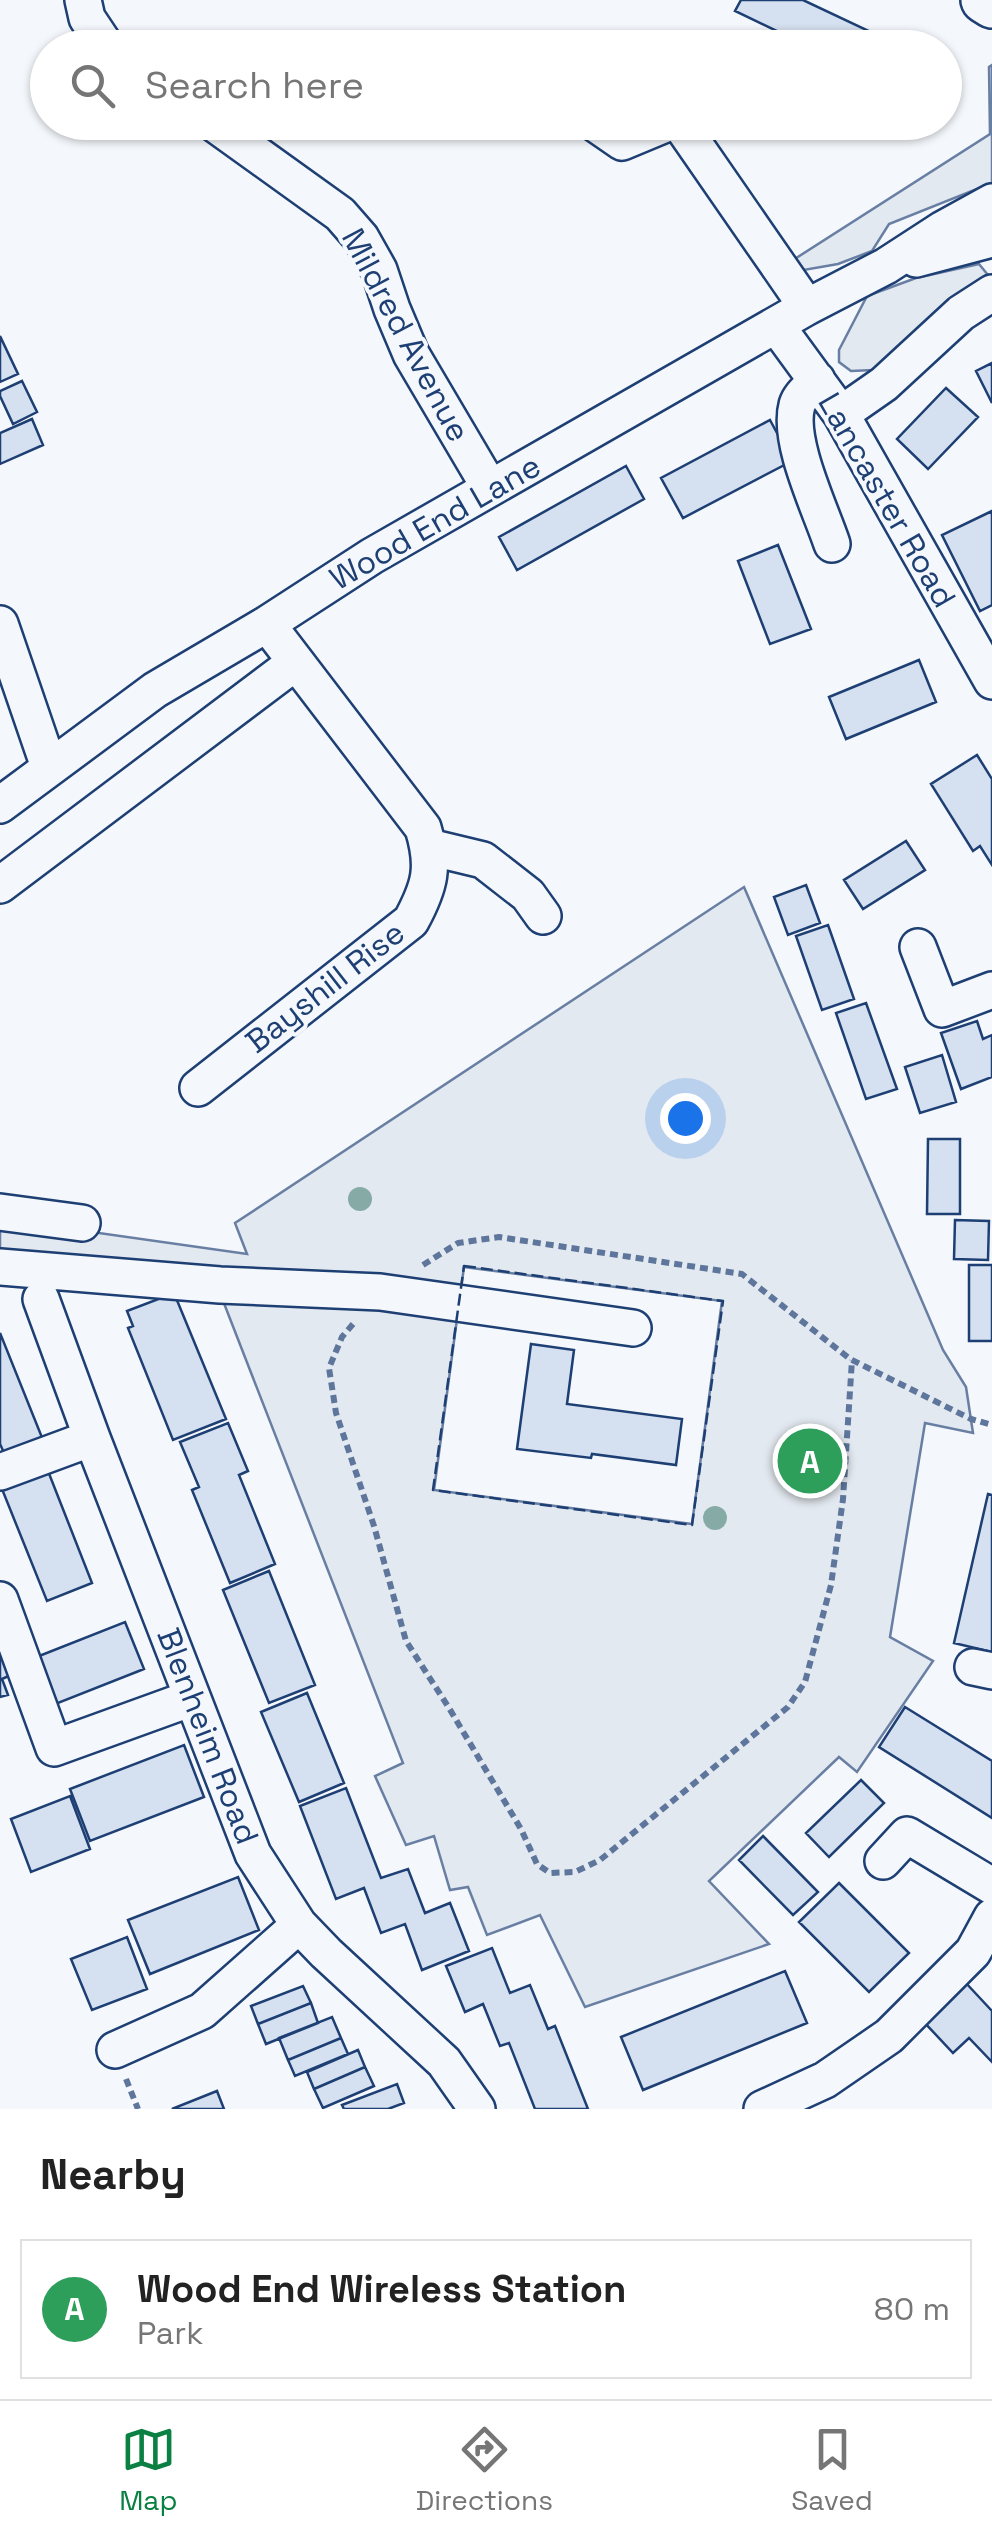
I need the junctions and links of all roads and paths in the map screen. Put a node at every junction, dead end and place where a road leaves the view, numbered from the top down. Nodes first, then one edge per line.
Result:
1 (83, 0) edge
2 (984, 0) edge
3 (992, 5) edge
4 (95, 30) edge
5 (237, 140) edge
6 (691, 140) edge
7 (992, 202) edge
8 (992, 239) edge
9 (886, 266) junction
10 (992, 293) edge
11 (807, 307) junction
12 (776, 325) junction
13 (817, 380) junction
14 (841, 414) junction
15 (490, 488) junction
16 (832, 544) dead end
17 (0, 624) edge
18 (267, 624) junction
19 (980, 633) edge
20 (296, 662) junction
21 (992, 681) edge
22 (49, 766) junction
23 (0, 805) edge
24 (429, 846) junction
25 (0, 885) edge
26 (543, 916) dead end
27 (918, 948) dead end
28 (992, 990) edge
29 (198, 1088) dead end
30 (0, 1212) edge
31 (82, 1223) dead end
32 (0, 1267) edge
33 (380, 1292) junction
34 (41, 1298) dead end
35 (633, 1328) dead end
36 (852, 1360) junction
37 (992, 1425) edge
38 (92, 1438) junction
39 (0, 1472) edge
40 (0, 1600) edge
41 (192, 1698) junction
42 (883, 1860) dead end
43 (992, 1886) edge
44 (992, 1918) edge
45 (299, 1925) junction
46 (115, 2050) dead end
47 (476, 2109) edge
48 (762, 2109) edge

1 - 4 street
2 - 3 main road
5 - 15 street, Mildred Avenue
6 - 11 street
7 - 9 street, Wood End Lane
8 - 9 street, Wood End Lane
9 - 11 street, Wood End Lane
10 - 14 street
11 - 12 street, Wood End Lane
12 - 13 street, Lancaster Road
12 - 15 street, Wood End Lane
13 - 14 street, Lancaster Road
13 - 16 street
14 - 19 street, Lancaster Road
15 - 18 street, Wood End Lane
17 - 22 street
18 - 20 street
18 - 22 street, Wood End Lane
19 - 21 street, Lancaster Road
20 - 24 street
20 - 25 street
22 - 23 street, Wood End Lane
24 - 26 street
24 - 29 street, Bayshill Rise
27 - 28 street
30 - 31 street
32 - 33 street
33 - 35 street
33 - 36 path
33 - 36 path
34 - 38 street, Blenheim Road
36 - 37 path
38 - 39 street
38 - 41 street, Blenheim Road
40 - 41 street
41 - 45 street, Blenheim Road
42 - 43 street
44 - 48 street
45 - 46 street
45 - 47 street, Blenheim Road

